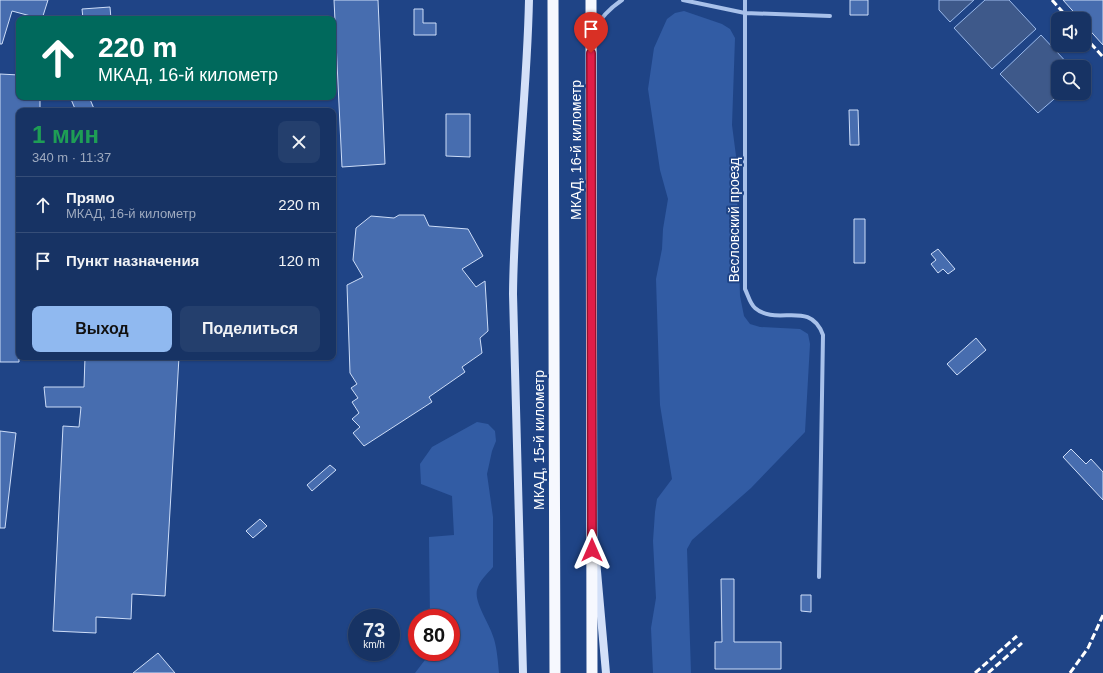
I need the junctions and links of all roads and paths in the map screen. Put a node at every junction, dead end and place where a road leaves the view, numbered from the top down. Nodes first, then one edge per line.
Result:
1 (529, 0) edge
2 (553, 0) edge
3 (591, 0) edge
4 (622, 0) edge
5 (683, 0) edge
6 (745, 0) edge
7 (745, 13) junction
8 (830, 16) dead end
9 (591, 38) junction
10 (554, 207) joint
11 (592, 506) junction
12 (819, 577) dead end
13 (523, 673) edge
14 (555, 673) edge
15 (592, 673) edge
16 (606, 673) edge

1 - 13 main road
2 - 10 highway, МКАД, 16-й километр
3 - 9 highway, МКАД, 16-й километр
4 - 9 street
5 - 7 street
6 - 7 street, Весловский проезд
7 - 8 street
7 - 12 street, Весловский проезд
9 - 11 highway, МКАД, 16-й километр
10 - 14 highway, МКАД, 15-й километр
11 - 15 highway
11 - 16 main road

